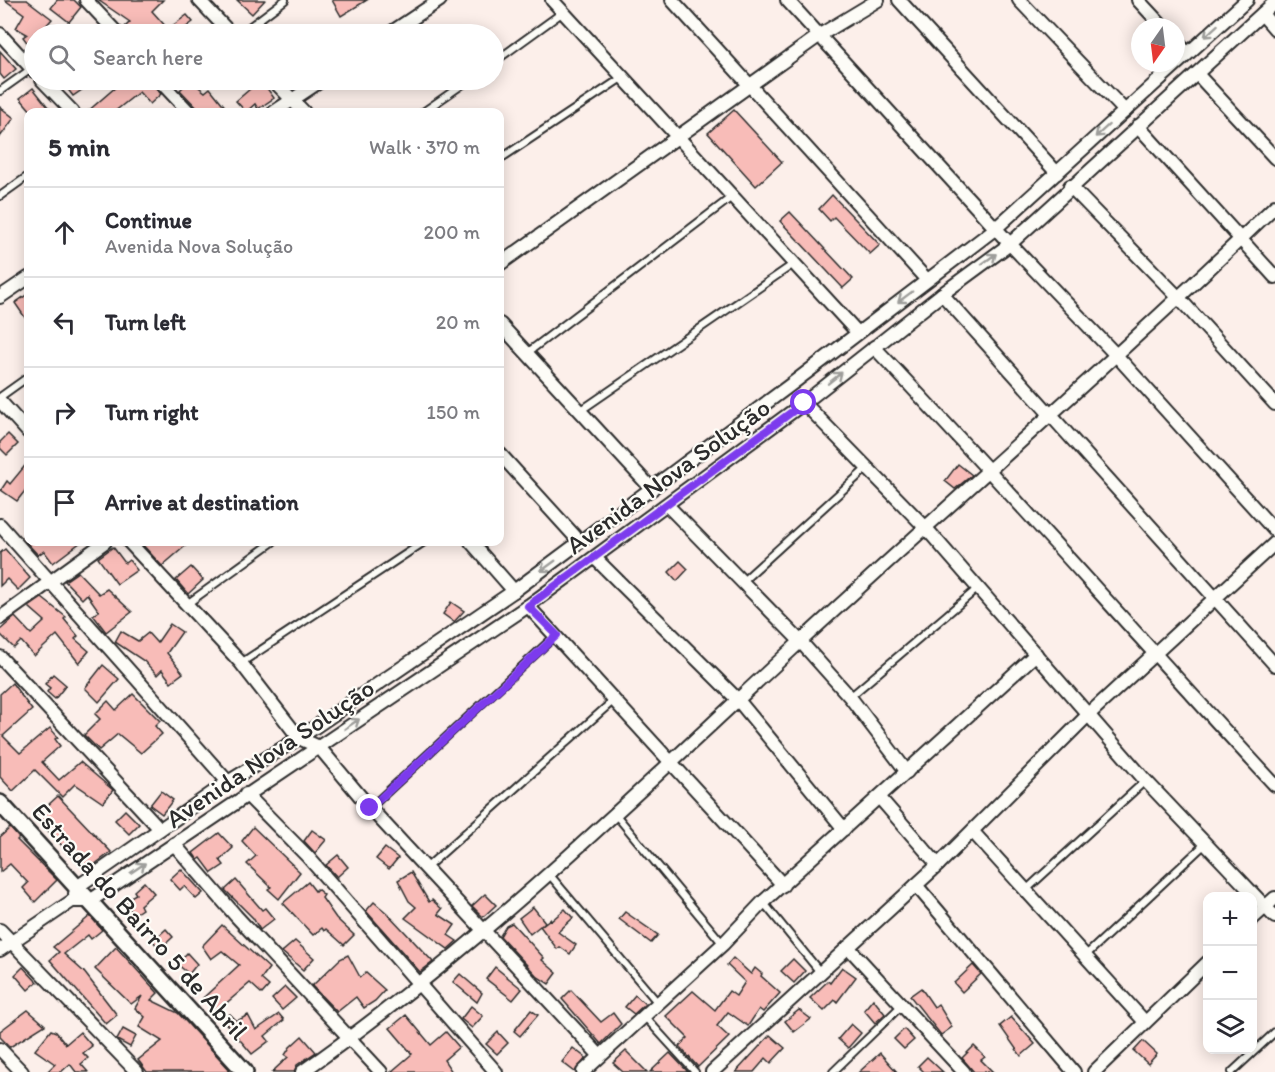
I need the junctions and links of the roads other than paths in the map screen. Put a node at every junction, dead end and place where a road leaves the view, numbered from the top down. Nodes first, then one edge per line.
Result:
1 (86, 0) edge
2 (199, 0) edge
3 (285, 0) edge
4 (440, 0) edge
5 (552, 0) edge
6 (672, 0) edge
7 (787, 0) edge
8 (878, 0) edge
9 (899, 0) edge
10 (1019, 0) edge
11 (1138, 0) edge
12 (1246, 0) edge
13 (1275, 3) edge
14 (563, 12) junction
15 (1262, 15) junction
16 (1155, 18) edge
17 (109, 24) edge
18 (222, 24) edge
19 (253, 24) edge
20 (404, 24) edge
21 (1275, 28) edge
22 (0, 34) edge
23 (820, 35) junction
24 (1187, 53) joint
25 (504, 55) edge
26 (24, 60) edge
27 (1197, 74) junction
28 (24, 76) edge
29 (624, 77) junction
30 (751, 86) junction
31 (52, 90) edge
32 (168, 90) edge
33 (282, 90) edge
34 (307, 90) edge
35 (455, 90) edge
36 (0, 91) edge
37 (292, 100) junction
38 (69, 108) edge
39 (185, 108) edge
40 (280, 108) edge
41 (300, 108) edge
42 (429, 108) edge
43 (1125, 111) junction
44 (1138, 126) junction
45 (678, 135) junction
46 (504, 156) edge
47 (1275, 158) edge
48 (1057, 173) junction
49 (24, 179) edge
50 (1070, 186) junction
51 (0, 195) edge
52 (733, 195) junction
53 (1275, 206) edge
54 (996, 228) junction
55 (1241, 239) junction
56 (1010, 244) junction
57 (504, 261) edge
58 (796, 263) junction
59 (1275, 277) edge
60 (927, 280) junction
61 (24, 281) edge
62 (942, 294) junction
63 (0, 297) edge
64 (1178, 297) junction
65 (504, 328) edge
66 (857, 332) junction
67 (874, 347) junction
68 (526, 353) junction
69 (1116, 354) junction
70 (24, 380) edge
71 (0, 399) edge
72 (804, 403) junction
73 (1275, 404) edge
74 (580, 411) junction
75 (1049, 415) junction
76 (24, 427) edge
77 (504, 458) edge
78 (868, 468) junction
79 (989, 469) junction
80 (652, 489) junction
81 (667, 506) junction
82 (0, 525) edge
83 (925, 527) junction
84 (1275, 531) edge
85 (580, 542) junction
86 (1275, 543) edge
87 (99, 546) edge
88 (133, 546) edge
89 (267, 546) edge
90 (418, 546) edge
91 (475, 546) edge
92 (595, 558) junction
93 (51, 581) junction
94 (742, 582) junction
95 (977, 589) junction
96 (514, 591) junction
97 (1214, 599) junction
98 (187, 604) junction
99 (528, 606) junction
100 (0, 618) edge
101 (557, 635) junction
102 (800, 641) junction
103 (1036, 654) junction
104 (1153, 654) junction
105 (0, 657) edge
106 (241, 663) junction
107 (1275, 665) edge
108 (850, 697) junction
109 (615, 699) junction
110 (738, 700) junction
111 (1088, 715) junction
112 (299, 738) junction
113 (319, 747) junction
114 (673, 762) junction
115 (907, 772) junction
116 (1145, 780) junction
117 (228, 782) junction
118 (1275, 786) edge
119 (246, 794) junction
120 (879, 797) junction
121 (0, 803) edge
122 (370, 808) junction
123 (616, 815) junction
124 (160, 829) junction
125 (844, 829) junction
126 (973, 832) junction
127 (174, 844) junction
128 (1204, 845) junction
129 (938, 865) junction
130 (426, 867) junction
131 (549, 874) junction
132 (783, 885) junction
133 (916, 885) junction
134 (1026, 890) junction
135 (75, 894) junction
136 (90, 901) junction
137 (763, 902) junction
138 (1270, 902) edge
139 (1257, 914) edge
140 (1275, 917) edge
141 (0, 930) edge
142 (483, 930) junction
143 (11, 942) junction
144 (723, 944) junction
145 (848, 947) junction
146 (0, 950) edge
147 (1086, 955) junction
148 (1203, 967) edge
149 (820, 972) junction
150 (417, 986) junction
151 (659, 1004) junction
152 (902, 1005) junction
153 (645, 1017) junction
154 (1145, 1022) junction
155 (1275, 1032) edge
156 (351, 1037) junction
157 (0, 1049) edge
158 (600, 1056) junction
159 (959, 1070) edge
160 (22, 1072) edge
161 (137, 1072) edge
162 (245, 1072) edge
163 (302, 1072) edge
164 (381, 1072) edge
165 (496, 1072) edge
166 (583, 1072) edge
167 (695, 1072) edge
168 (712, 1072) edge
169 (832, 1072) edge
170 (1074, 1072) edge
171 (1094, 1072) edge
172 (1232, 1072) edge

1 - 17 street
2 - 18 street
3 - 19 lane
4 - 20 street
5 - 14 street
6 - 30 street
7 - 23 street
8 - 23 street
9 - 48 street
10 - 43 street
11 - 16 street
12 -> 24 street, Avenida Nova Solução
13 - 15 street, Avenida Nova Solução
14 - 25 lane
14 - 29 street
15 - 21 street
15 - 27 street, Avenida Nova Solução
22 - 26 street
23 - 30 street
23 - 54 street
24 - 43 street, Avenida Nova Solução
27 - 44 street, Avenida Nova Solução
27 - 47 street
28 - 36 lane
29 - 45 street
29 - 46 lane
30 - 45 street
30 - 60 street
31 - 38 street
32 - 39 street
33 - 37 street
34 - 37 street
35 - 42 lane
37 - 40 street
37 - 41 street
43 -> 48 street, Avenida Nova Solução
44 - 50 street, Avenida Nova Solução
44 - 55 street
45 - 52 street
45 - 57 street
48 - 54 street, Avenida Nova Solução
49 - 51 lane
50 - 56 street, Avenida Nova Solução
50 - 64 street
52 - 58 street
52 - 68 lane
53 - 55 street
54 - 56 street
54 - 60 street, Avenida Nova Solução
55 - 59 street
55 - 64 street
62 -> 56 street, Avenida Nova Solução
56 - 69 street
58 - 66 street
58 - 74 lane
60 -> 66 street, Avenida Nova Solução
61 - 63 street
62 - 67 street, Avenida Nova Solução
62 - 75 street
64 - 69 street
64 - 73 street
65 - 68 street
66 - 80 street, Avenida Nova Solução
72 -> 67 street, Avenida Nova Solução
67 - 79 street
68 - 74 street
69 - 75 street
69 - 84 street
70 - 71 lane
71 - 76 street
72 - 78 street
72 - 81 street, Avenida Nova Solução
74 - 80 street
75 - 79 street
75 - 97 street
77 - 85 street
78 - 83 street
78 - 94 lane
79 - 83 street
79 - 104 street
80 - 85 street, Avenida Nova Solução
81 - 92 street, Avenida Nova Solução
81 - 94 street
82 - 93 street
83 - 95 street
83 - 102 street
85 -> 96 street, Avenida Nova Solução
86 - 97 street
87 - 93 street
88 - 98 street
89 - 98 lane
90 - 106 lane
91 - 96 street
92 - 99 street, Avenida Nova Solução
92 - 110 street
93 - 100 street
93 - 117 street
94 - 102 street
95 - 103 street
95 - 108 lane
96 - 112 street, Avenida Nova Solução
97 - 104 street
97 - 107 street
98 - 106 street
99 - 101 street
113 -> 99 street, Avenida Nova Solução
101 - 109 street
101 - 122 lane
102 - 108 street
102 - 110 street
103 - 111 street
103 - 115 street
104 - 111 street
104 - 118 street
105 - 124 street
106 - 112 street
108 - 115 street
109 - 114 street
109 - 130 lane
110 - 114 street
110 - 125 street
111 - 116 street
111 - 126 street
112 - 113 street
112 - 117 street, Avenida Nova Solução
113 - 119 street, Avenida Nova Solução
113 - 122 street
114 - 123 street
114 - 132 street
115 - 120 street
116 - 128 street
116 - 134 lane
117 - 124 street, Avenida Nova Solução
119 - 127 street, Avenida Nova Solução
119 - 150 street
120 - 125 street
120 - 129 street
121 - 135 street, Estrada do Bairro 5 de Abril
122 - 130 street
123 - 131 street
123 - 144 lane
124 - 135 street, Avenida Nova Solução
125 - 132 street
126 - 129 street
126 - 134 street
136 -> 127 street, Avenida Nova Solução
127 - 156 street
128 - 138 street
128 - 147 lane
129 - 133 street
130 - 142 street
131 - 142 street
131 - 151 lane
132 - 137 street
133 - 145 street
133 - 170 street
134 - 147 street
135 - 136 street, Estrada do Bairro 5 de Abril
135 - 143 street, Avenida Nova Solução
136 - 162 street, Estrada do Bairro 5 de Abril
137 - 144 street
137 - 149 lane
138 - 139 street
138 - 140 street
141 - 143 street
142 - 150 street
142 - 158 street
143 - 146 street, Avenida Nova Solução
143 - 161 street
144 - 151 street
145 - 149 street
145 - 152 street
147 - 154 street
148 - 154 street
149 - 168 street
150 - 156 street
150 - 165 street
151 - 153 street
152 - 159 street
152 - 169 lane
153 - 158 street
153 - 167 lane
154 - 171 street
155 - 172 lane
156 - 163 street
156 - 164 street
157 - 160 street
158 - 166 street

